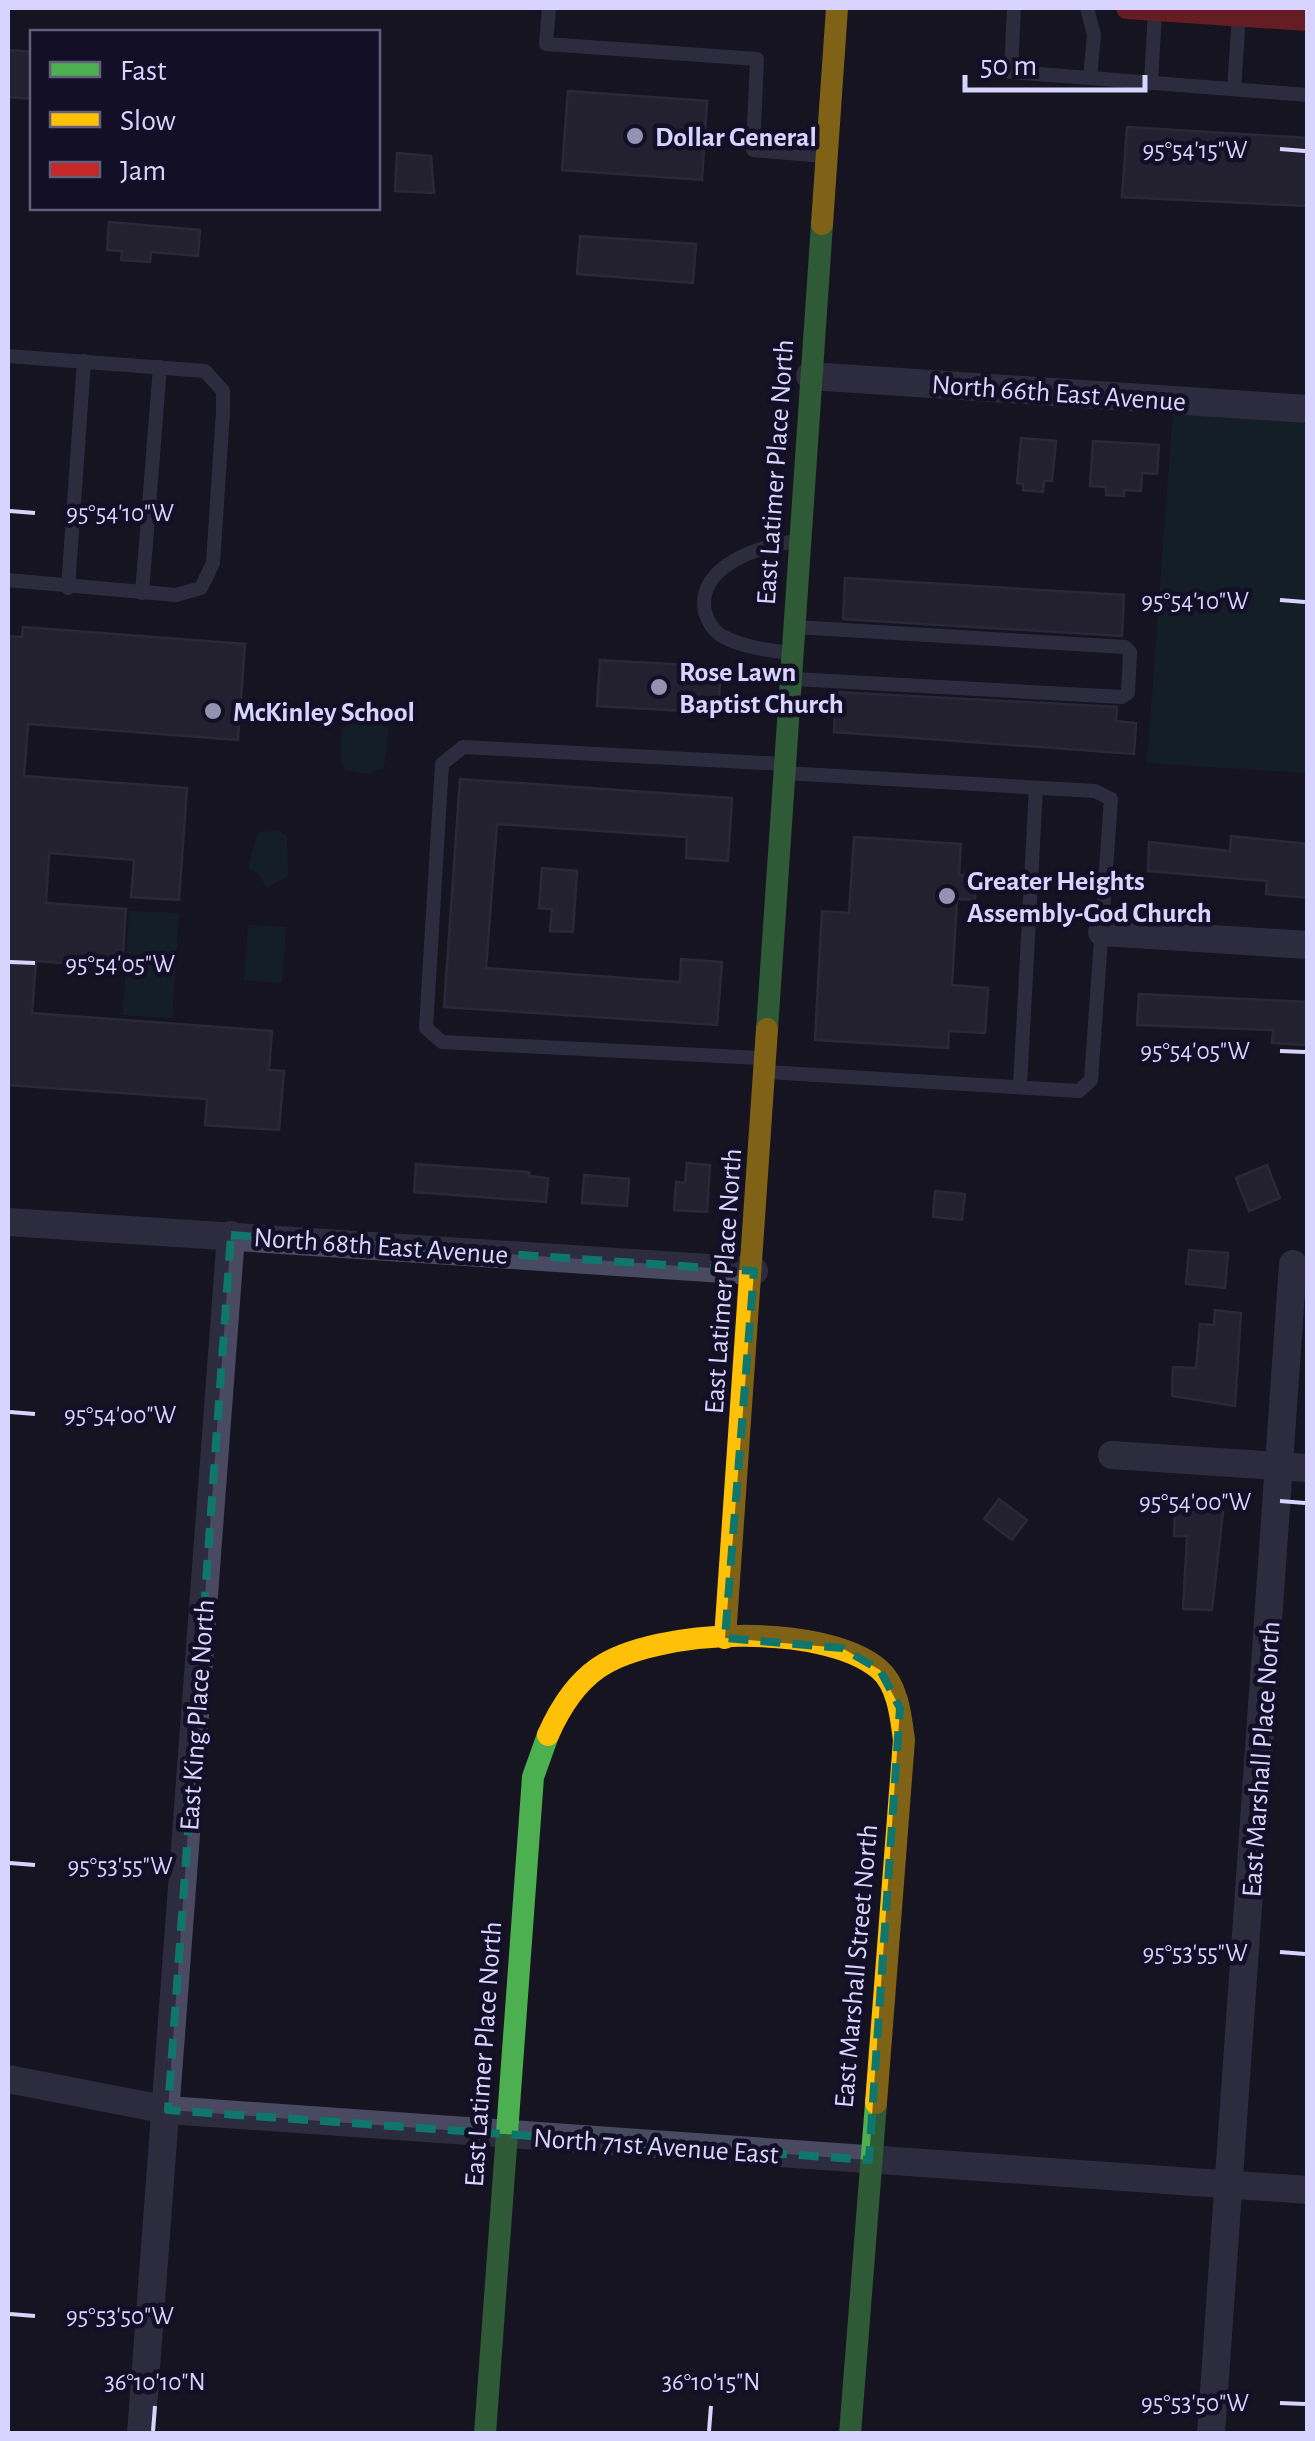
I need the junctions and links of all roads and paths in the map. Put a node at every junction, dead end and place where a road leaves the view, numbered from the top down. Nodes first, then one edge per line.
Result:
1 (548, 8) edge
2 (837, 8) edge
3 (1014, 8) edge
4 (1087, 8) edge
5 (1127, 8) edge
6 (1156, 10) edge
7 (1239, 15) junction
8 (1308, 20) edge
9 (1090, 78) junction
10 (1151, 82) junction
11 (1234, 89) junction
12 (1308, 95) edge
13 (826, 156) junction
14 (8, 356) edge
15 (84, 361) junction
16 (160, 367) junction
17 (810, 376) junction
18 (1308, 409) edge
19 (799, 540) junction
20 (8, 580) edge
21 (68, 588) junction
22 (142, 593) junction
23 (794, 627) junction
24 (792, 654) junction
25 (791, 678) junction
26 (785, 769) junction
27 (1036, 788) junction
28 (1102, 932) junction
29 (1308, 945) edge
30 (766, 1065) junction
31 (1020, 1086) junction
32 (8, 1222) edge
33 (231, 1235) junction
34 (1293, 1264) dead end
35 (754, 1271) junction
36 (1112, 1455) dead end
37 (1294, 1467) edge
38 (726, 1638) junction
39 (8, 2079) edge
40 (168, 2110) junction
41 (506, 2134) junction
42 (868, 2160) junction
43 (1230, 2185) junction
44 (1308, 2190) edge
45 (141, 2434) edge
46 (485, 2434) edge
47 (850, 2434) edge
48 (1212, 2434) edge

1 - 13 lane
2 - 13 street, East Latimer Place North
3 - 9 lane
4 - 9 lane
5 - 6 street
6 - 7 street
6 - 10 lane
7 - 8 street
7 - 11 lane
9 - 10 lane
10 - 11 lane
11 - 12 lane
13 - 17 street, East Latimer Place North
14 - 15 lane
15 - 16 lane
15 - 21 lane
16 - 22 lane
16 - 22 lane
17 - 18 street, North 66th East Avenue
17 - 19 street, East Latimer Place North
19 - 23 street, East Latimer Place North
19 - 24 lane
20 - 21 lane
21 - 22 lane
23 - 24 street, East Latimer Place North
23 - 25 lane
24 - 25 street, East Latimer Place North
25 - 26 street, East Latimer Place North
26 - 27 lane
26 - 30 street, East Latimer Place North
26 - 30 lane
27 - 28 lane
27 - 31 lane
28 - 29 street
28 - 31 lane
30 - 31 lane
30 - 35 street, East Latimer Place North
32 - 33 street, North 68th East Avenue
33 - 35 street, North 68th East Avenue
33 - 40 street, East King Place North
34 - 37 street, East Marshall Place North
35 - 38 street, East Latimer Place North
36 - 37 street
37 - 43 street, East Marshall Place North
38 - 41 street, East Latimer Place North
38 - 42 street, East Marshall Street North
39 - 40 street, North 71st Avenue East
40 - 41 street, North 71st Avenue East
40 - 45 street, East King Place North
41 - 42 street, North 71st Avenue East
41 - 46 street, East Latimer Place North
42 - 43 street, North 71st Avenue East
42 - 47 street, East Marshall Street North
43 - 44 street, North 71st Avenue East
43 - 48 street, East Marshall Place North

